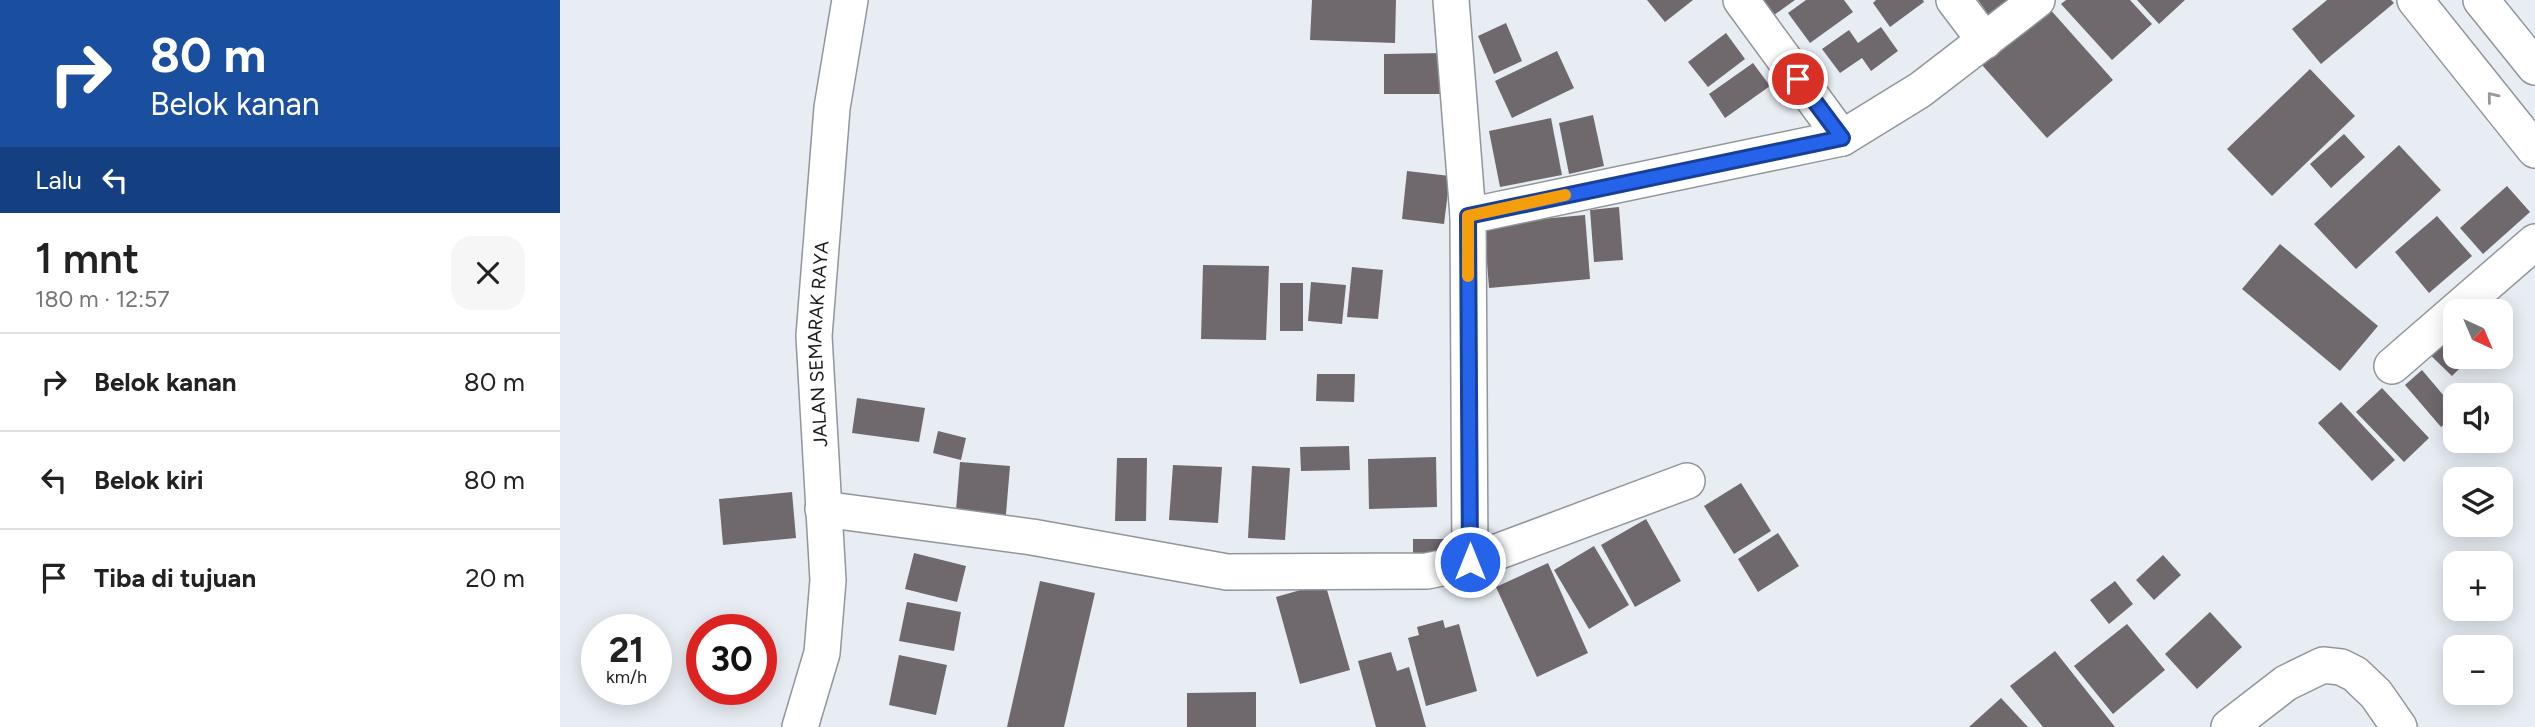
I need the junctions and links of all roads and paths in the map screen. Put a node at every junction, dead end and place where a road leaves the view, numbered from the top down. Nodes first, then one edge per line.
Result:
1 (850, 0) edge
2 (1451, 0) edge
3 (1741, 0) edge
4 (1954, 0) edge
5 (2037, 0) edge
6 (2415, 0) edge
7 (2491, 12) edge
8 (1985, 41) junction
9 (2462, 59) junction
10 (2535, 67) edge
11 (1842, 138) junction
12 (2535, 150) edge
13 (1468, 216) junction
14 (2535, 242) edge
15 (2392, 366) dead end
16 (1687, 481) dead end
17 (823, 509) junction
18 (1470, 562) junction
19 (800, 727) edge
20 (2229, 727) edge
21 (2399, 727) edge

1 - 17 street, JALAN SEMARAK RAYA
2 - 13 street
3 - 11 street
4 - 8 street
5 - 8 street
6 - 9 street
7 - 9 street
7 - 10 street
8 - 11 street
12 -> 9 street
11 - 13 street
13 - 18 street
14 - 15 street
16 - 18 street
17 - 18 street
17 - 19 street, JALAN SEMARAK RAYA
20 - 21 street

